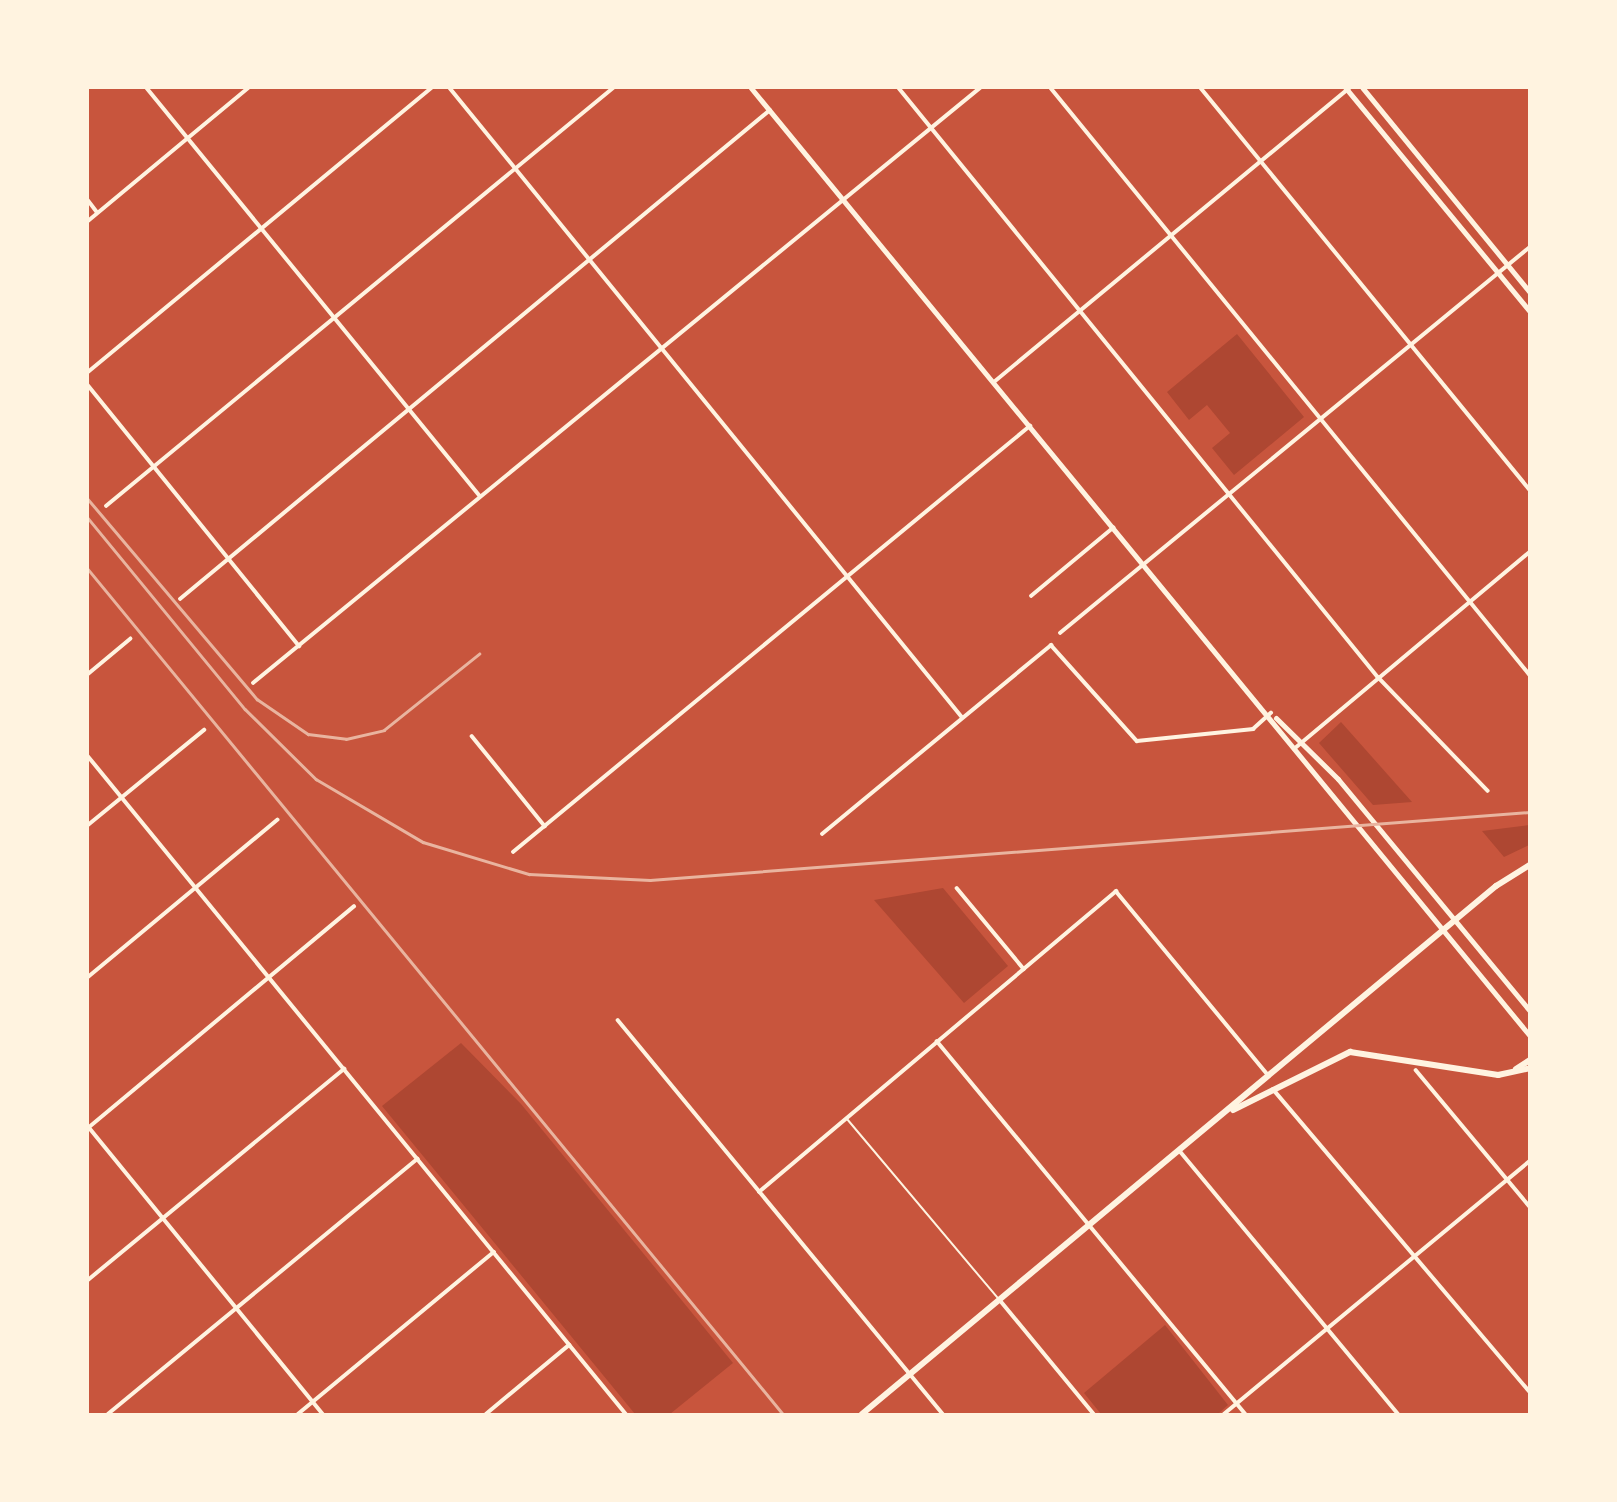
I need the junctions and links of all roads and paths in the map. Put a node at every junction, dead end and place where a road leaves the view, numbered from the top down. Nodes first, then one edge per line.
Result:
1 (148, 88) edge
2 (248, 88) edge
3 (431, 88) edge
4 (450, 88) edge
5 (613, 88) edge
6 (751, 88) edge
7 (899, 88) edge
8 (980, 88) edge
9 (1051, 88) edge
10 (1201, 88) edge
11 (1348, 88) edge
12 (1363, 88) edge
13 (769, 110) junction
14 (931, 127) junction
15 (187, 137) junction
16 (1261, 161) junction
17 (515, 168) junction
18 (842, 199) junction
19 (88, 200) edge
20 (98, 213) junction
21 (88, 221) edge
22 (260, 228) junction
23 (1171, 235) junction
24 (1530, 247) edge
25 (589, 259) junction
26 (1508, 265) junction
27 (1498, 273) junction
28 (1530, 292) edge
29 (1080, 310) junction
30 (1530, 311) edge
31 (334, 318) junction
32 (1411, 344) junction
33 (662, 348) junction
34 (88, 372) edge
35 (995, 382) junction
36 (88, 385) edge
37 (409, 409) junction
38 (1321, 418) junction
39 (1031, 426) junction
40 (154, 467) junction
41 (1530, 490) edge
42 (1230, 494) junction
43 (481, 496) junction
44 (106, 506) dead end
45 (1115, 527) junction
46 (1530, 552) edge
47 (228, 559) junction
48 (1145, 563) junction
49 (848, 577) junction
50 (1031, 596) dead end
51 (180, 599) dead end
52 (1470, 601) junction
53 (1060, 633) dead end
54 (130, 639) dead end
55 (299, 646) junction
56 (88, 674) edge
57 (1530, 675) edge
58 (1378, 677) junction
59 (253, 683) dead end
60 (1271, 713) junction
61 (962, 717) junction
62 (204, 730) dead end
63 (472, 736) dead end
64 (1303, 741) junction
65 (1294, 748) junction
66 (88, 756) edge
67 (1488, 791) dead end
68 (121, 797) junction
69 (276, 820) dead end
70 (88, 825) edge
71 (545, 826) junction
72 (821, 834) dead end
73 (513, 852) dead end
74 (1530, 865) edge
75 (195, 888) junction
76 (957, 888) dead end
77 (354, 906) dead end
78 (1455, 921) junction
79 (1442, 932) junction
80 (1024, 969) junction
81 (88, 977) edge
82 (269, 977) junction
83 (1530, 1011) edge
84 (618, 1020) dead end
85 (1530, 1036) edge
86 (937, 1041) junction
87 (1530, 1060) edge
88 (344, 1069) junction
89 (1530, 1069) edge
90 (1416, 1070) dead end
91 (1508, 1073) junction
92 (1269, 1076) junction
93 (1273, 1089) junction
94 (846, 1118) junction
95 (1219, 1118) junction
96 (88, 1127) edge
97 (1180, 1151) junction
98 (417, 1159) junction
99 (1530, 1161) edge
100 (1507, 1180) junction
101 (759, 1192) junction
102 (1530, 1207) edge
103 (163, 1218) junction
104 (1089, 1225) junction
105 (494, 1252) junction
106 (1416, 1255) junction
107 (88, 1280) edge
108 (999, 1300) junction
109 (237, 1308) junction
110 (1327, 1329) junction
111 (569, 1345) junction
112 (910, 1375) junction
113 (1530, 1392) edge
114 (313, 1402) junction
115 (1237, 1404) junction
116 (108, 1415) edge
117 (298, 1415) edge
118 (323, 1415) edge
119 (486, 1415) edge
120 (626, 1415) edge
121 (862, 1415) edge
122 (943, 1415) edge
123 (1094, 1415) edge
124 (1224, 1415) edge
125 (1246, 1415) edge
126 (1398, 1415) edge

1 - 15 street
2 - 15 street
3 - 22 street
4 - 17 street
5 - 17 street
6 - 13 main road
7 - 14 street
8 - 14 street
9 - 23 street
10 - 16 street
11 - 16 street
11 - 27 street
12 - 26 street
13 - 18 main road
13 - 25 street
14 - 18 street
14 - 29 street
15 - 20 street
15 - 22 street
16 - 23 street
16 - 32 street
17 - 25 street
17 - 31 street
18 - 33 street
18 - 35 main road
19 - 20 street
20 - 21 street
22 - 31 street
22 - 34 street
23 - 29 street
23 - 38 street
24 - 26 street
25 - 33 street
25 - 37 street
26 - 27 street
26 - 28 street
27 - 30 street
27 - 32 street
29 - 35 street
29 - 42 street
31 - 37 street
31 - 40 street
32 - 38 street
32 - 41 street
33 - 43 street
33 - 49 street
35 - 39 main road
36 - 40 street
37 - 43 street
37 - 47 street
38 - 42 street
38 - 52 street
39 - 45 main road
39 - 49 street
40 - 44 street
40 - 47 street
42 - 48 street
42 - 58 street
43 - 55 street
45 - 48 main road
45 - 50 street
46 - 52 street
47 - 51 street
47 - 55 street
48 - 53 street
48 - 60 main road
49 - 61 street
49 - 71 street
52 - 57 street
52 - 58 street
54 - 56 street
55 - 59 street
58 - 64 street
58 - 67 street
60 - 61 street
60 - 64 main road
60 - 65 main road
61 - 72 street
62 - 68 street
63 - 71 street
64 - 65 street
64 - 78 main road
65 - 79 main road
66 - 68 street
68 - 70 street
68 - 75 street
69 - 75 street
71 - 73 street
74 - 78 main road
75 - 81 street
75 - 82 street
76 - 80 street
77 - 82 street
78 - 79 main road
78 - 83 main road
79 - 85 main road
79 - 92 main road
80 - 86 street
80 - 92 street
82 - 88 street
82 - 96 street
84 - 101 street
86 - 94 street
86 - 104 street
87 - 91 main road
88 - 98 street
88 - 103 street
89 - 91 main road
90 - 100 street
91 - 93 main road
92 - 95 main road
93 - 95 main road
93 - 106 street
94 - 101 street
94 - 108 lane
95 - 97 main road
96 - 103 street
97 - 104 main road
97 - 110 street
98 - 105 street
98 - 109 street
99 - 100 street
100 - 102 street
100 - 106 street
101 - 112 street
103 - 107 street
103 - 109 street
104 - 108 main road
104 - 115 street
105 - 111 street
105 - 114 street
106 - 110 street
106 - 113 street
108 - 112 main road
108 - 123 street
109 - 114 street
109 - 116 street
110 - 115 street
110 - 126 street
111 - 119 street
111 - 120 street
112 - 121 main road
112 - 122 street
114 - 117 street
114 - 118 street
115 - 124 street
115 - 125 street

